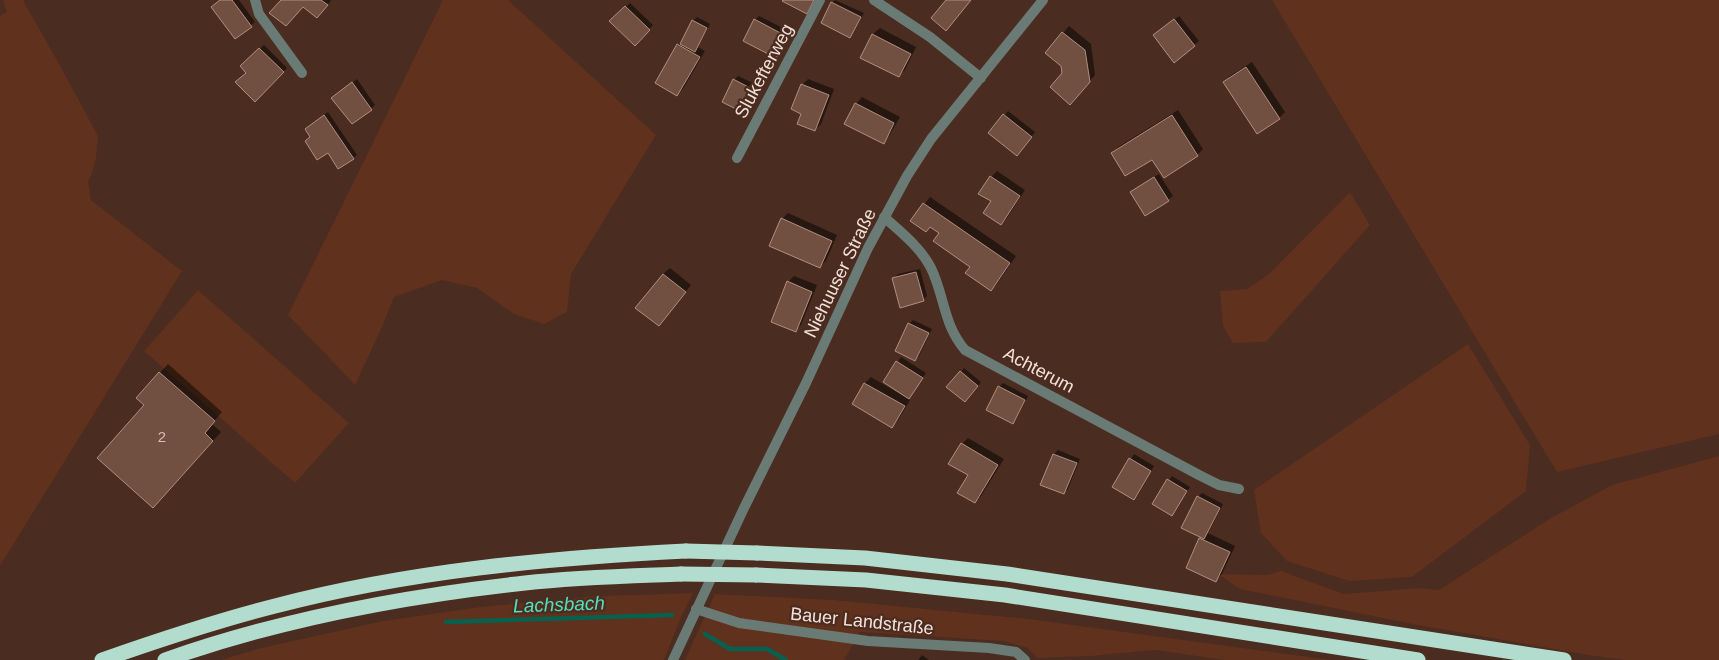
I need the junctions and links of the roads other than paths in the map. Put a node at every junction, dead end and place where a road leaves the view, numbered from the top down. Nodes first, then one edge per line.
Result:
1 (255, 0) edge
2 (820, 0) edge
3 (874, 0) edge
4 (1043, 0) edge
5 (302, 73) dead end
6 (981, 78) junction
7 (737, 158) dead end
8 (884, 217) junction
9 (1238, 489) dead end
10 (696, 609) junction
11 (102, 660) edge
12 (165, 660) edge
13 (673, 660) edge
14 (1025, 660) edge
15 (1418, 660) edge
16 (1564, 660) edge

1 - 5 street
2 - 7 street, Slukefterweg
3 - 6 street
4 - 6 street, Niehuuser Straße
6 - 8 street, Niehuuser Straße
8 - 9 street, Achterum
8 - 10 street, Niehuuser Straße
10 - 13 street
10 - 14 street, Bauer Landstraße
11 - 16 highway, bridge
12 - 15 highway, bridge

